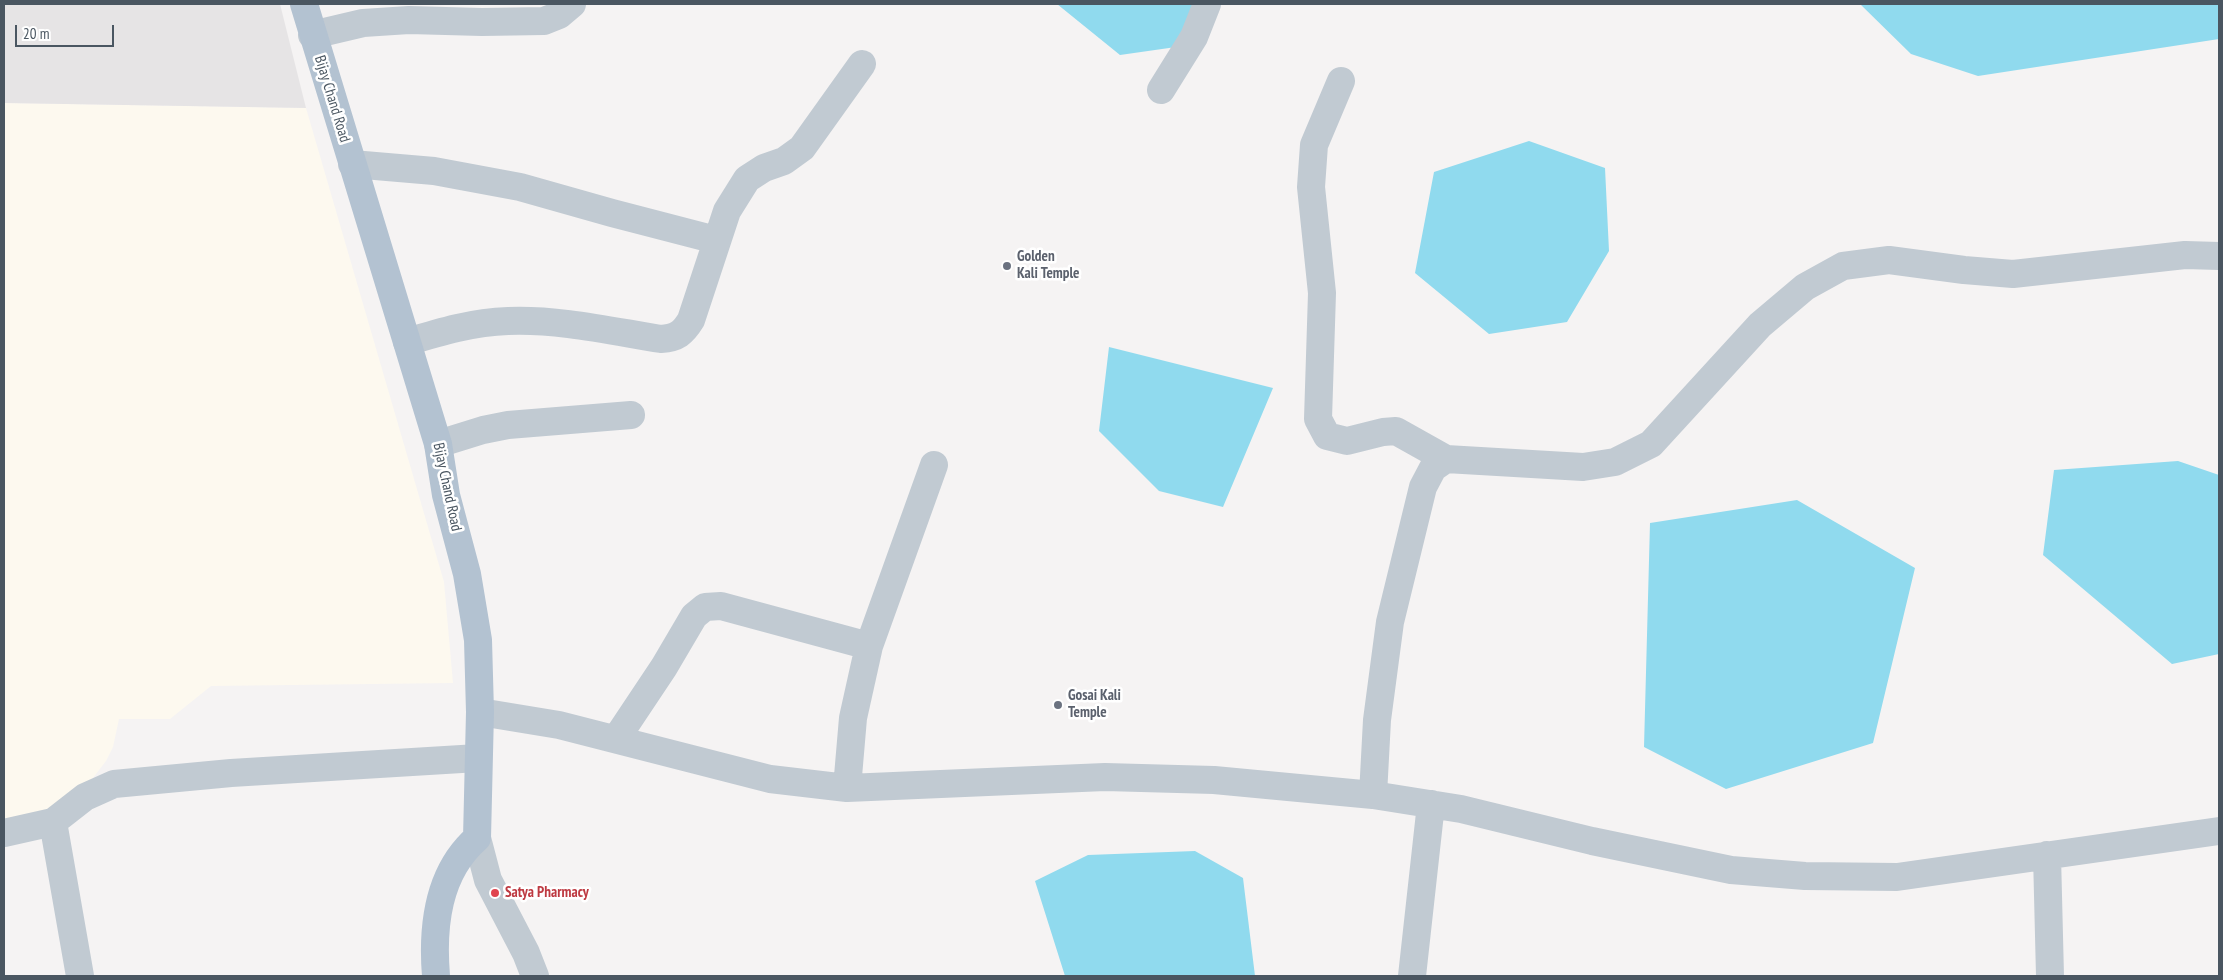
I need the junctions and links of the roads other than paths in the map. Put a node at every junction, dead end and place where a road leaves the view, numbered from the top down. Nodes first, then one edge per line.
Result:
1 (304, 4) edge
2 (572, 4) edge
3 (1207, 4) edge
4 (312, 36) junction
5 (862, 64) dead end
6 (1341, 81) dead end
7 (1161, 90) dead end
8 (352, 164) junction
9 (716, 240) junction
10 (2219, 256) edge
11 (407, 342) junction
12 (631, 414) dead end
13 (438, 444) junction
14 (1446, 459) junction
15 (934, 464) dead end
16 (869, 646) junction
17 (480, 712) junction
18 (616, 739) junction
19 (478, 758) junction
20 (847, 788) junction
21 (1373, 796) junction
22 (1431, 804) junction
23 (53, 822) junction
24 (2219, 831) edge
25 (4, 833) edge
26 (477, 838) junction
27 (2048, 855) junction
28 (80, 976) edge
29 (436, 976) edge
30 (535, 976) edge
31 (1412, 976) edge
32 (2050, 976) edge

1 - 4 main road, Bijay Chand Road
2 - 4 street
3 - 7 street
4 - 8 main road, Bijay Chand Road
5 - 9 street
6 - 14 street
8 - 9 street
8 - 11 main road, Bijay Chand Road
9 - 11 street
10 - 14 street
11 - 13 main road, Bijay Chand Road
12 - 13 street
13 - 17 main road, Bijay Chand Road
14 - 21 street
15 - 16 street
16 - 18 street
16 - 20 street
17 - 18 street
17 - 19 main road, Bijay Chand Road
18 - 20 street
19 - 23 street
19 - 26 main road, Bijay Chand Road
20 - 21 street
21 - 22 street
22 - 27 street
22 - 31 street
23 - 25 street
23 - 28 street
24 - 27 street
26 - 29 main road
26 - 30 street
27 - 32 street

